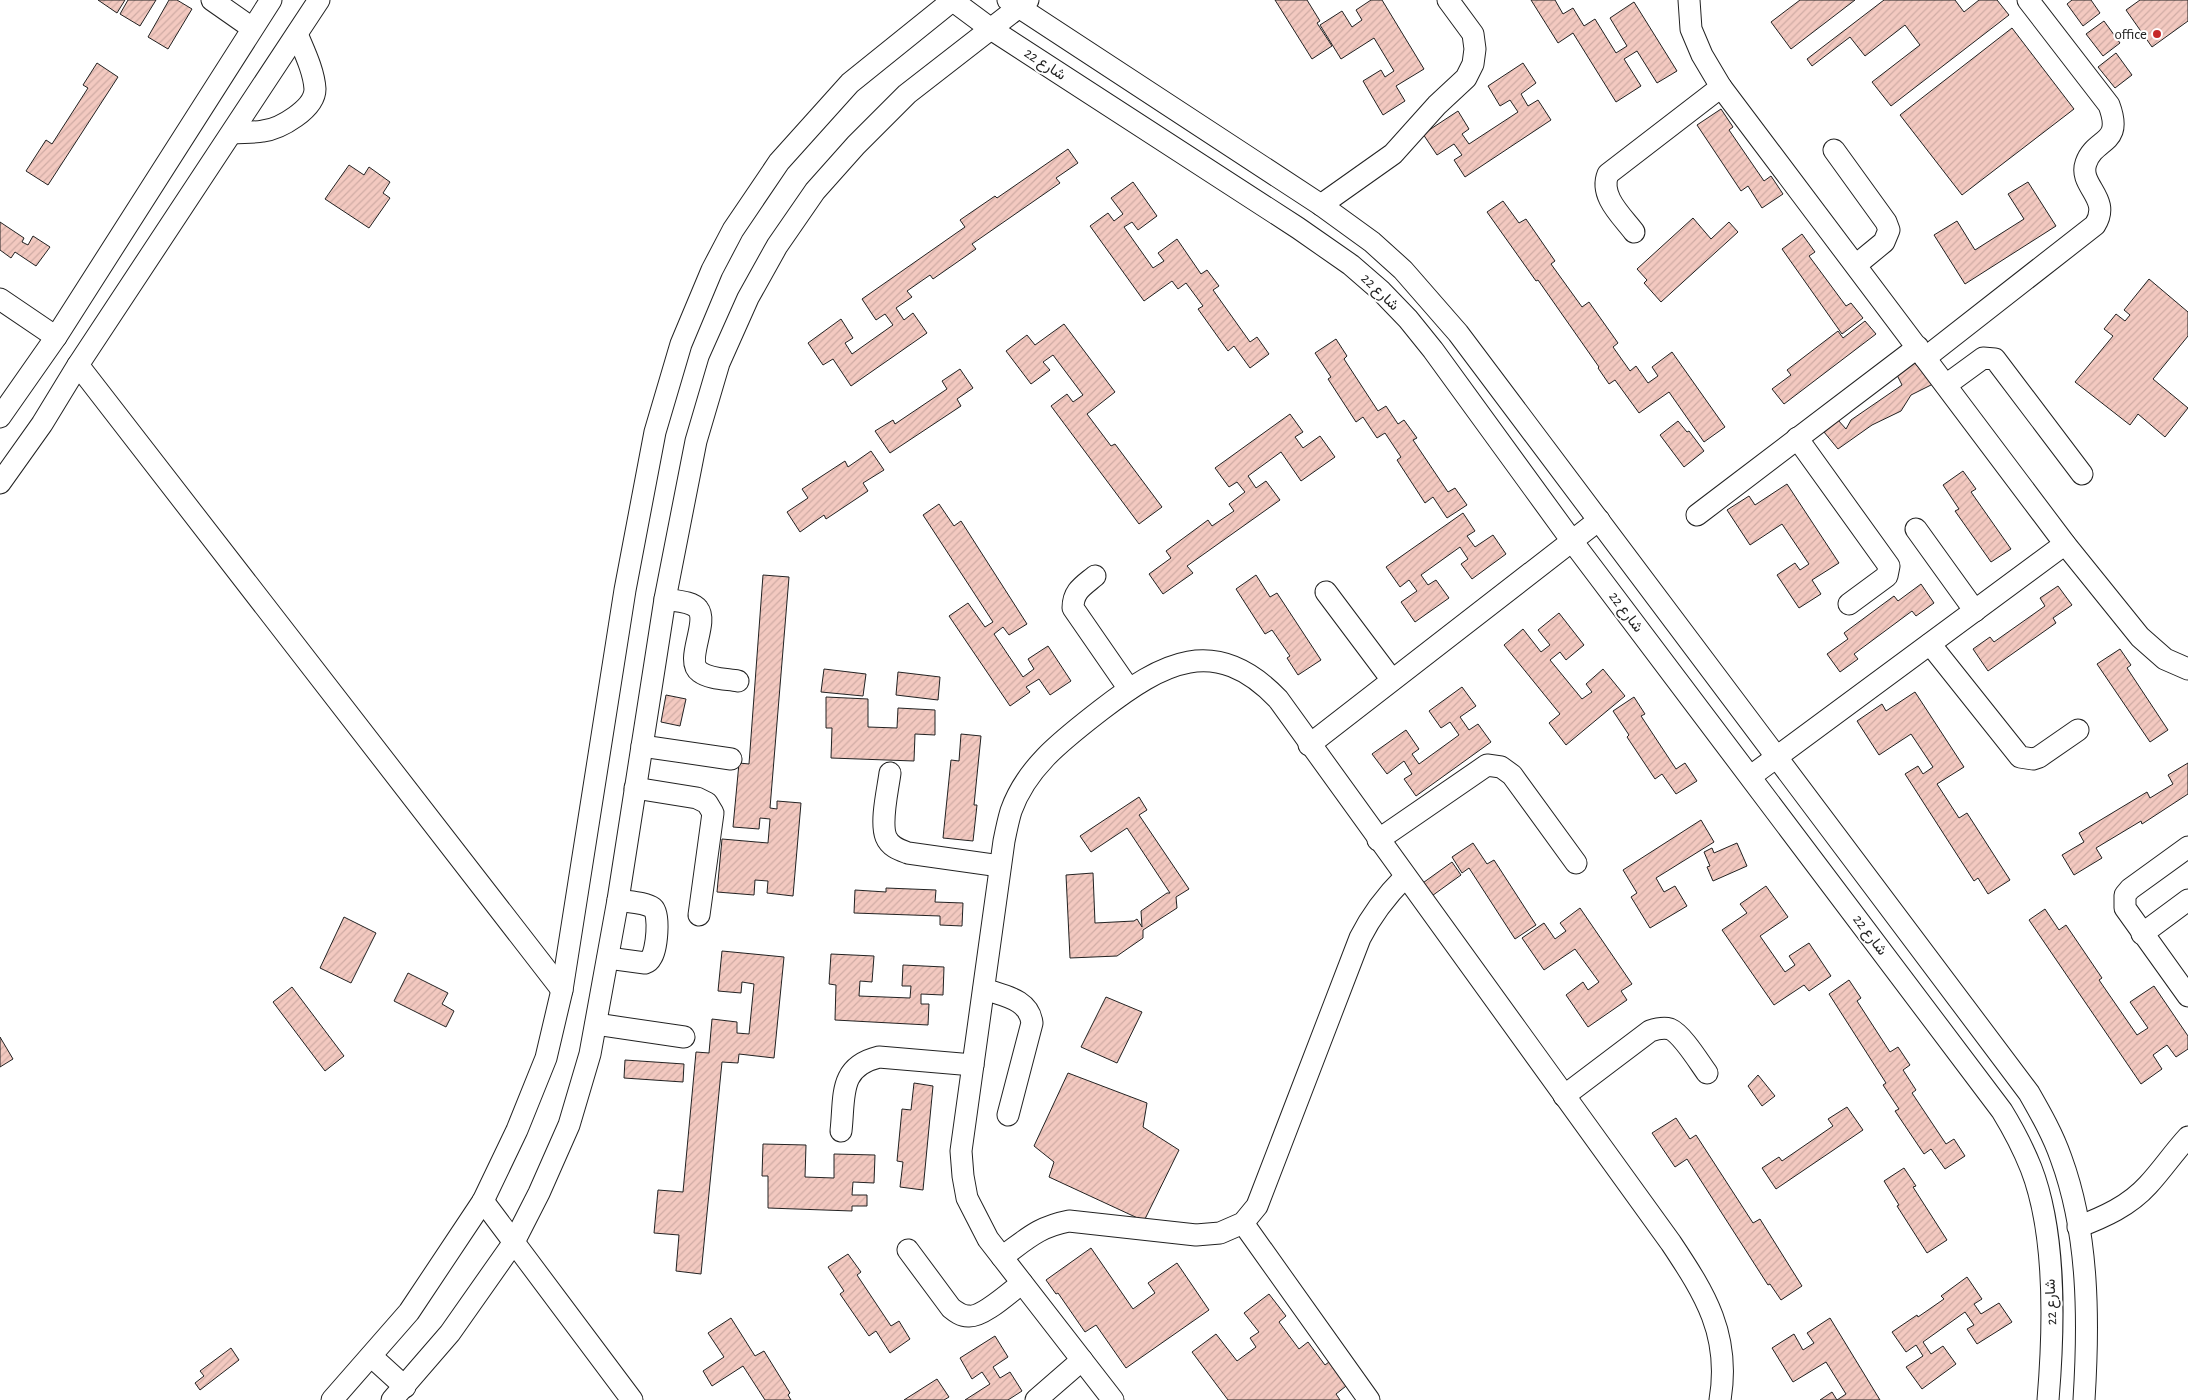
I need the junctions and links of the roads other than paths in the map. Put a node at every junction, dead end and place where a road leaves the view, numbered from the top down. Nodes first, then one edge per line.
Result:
1 (212, 0) edge
2 (271, 0) edge
3 (319, 0) edge
4 (953, 0) edge
5 (1448, 0) edge
6 (1689, 0) edge
7 (2028, 0) edge
8 (1018, 2) edge
9 (252, 28) junction
10 (991, 29) junction
11 (297, 34) junction
12 (1721, 86) junction
13 (232, 133) junction
14 (1834, 150) dead end
15 (1321, 205) junction
16 (1634, 232) dead end
17 (1856, 265) junction
18 (0, 300) edge
19 (56, 337) junction
20 (1921, 353) junction
21 (78, 366) junction
22 (1946, 385) junction
23 (0, 417) edge
24 (1797, 438) junction
25 (2082, 474) dead end
26 (0, 483) edge
27 (1697, 515) dead end
28 (1599, 520) junction
29 (1916, 529) dead end
30 (1572, 541) junction
31 (2066, 544) junction
32 (1095, 576) dead end
33 (1326, 592) dead end
34 (665, 600) junction
35 (1849, 604) dead end
36 (1975, 611) junction
37 (1930, 644) junction
38 (2188, 669) edge
39 (1392, 680) junction
40 (738, 681) dead end
41 (1129, 689) junction
42 (2078, 730) dead end
43 (1309, 745) junction
44 (642, 746) junction
45 (1776, 757) junction
46 (731, 759) dead end
47 (890, 773) dead end
48 (1751, 776) junction
49 (635, 788) junction
50 (1378, 840) junction
51 (2188, 847) edge
52 (1576, 863) dead end
53 (1000, 866) junction
54 (1405, 877) junction
55 (618, 900) junction
56 (2188, 900) edge
57 (699, 915) dead end
58 (2142, 934) junction
59 (608, 958) junction
60 (984, 989) junction
61 (562, 990) junction
62 (2188, 996) edge
63 (596, 1024) junction
64 (684, 1037) dead end
65 (973, 1065) junction
66 (1707, 1073) dead end
67 (1564, 1096) junction
68 (1008, 1115) dead end
69 (842, 1131) dead end
70 (2188, 1137) edge
71 (483, 1201) junction
72 (1243, 1224) junction
73 (2078, 1226) junction
74 (514, 1242) junction
75 (908, 1250) dead end
76 (1002, 1257) junction
77 (1022, 1283) junction
78 (371, 1356) junction
79 (1082, 1360) junction
80 (399, 1394) edge
81 (332, 1400) edge
82 (632, 1400) edge
83 (1036, 1400) edge
84 (1113, 1400) edge
85 (1369, 1400) edge
86 (1720, 1400) edge
87 (2048, 1400) edge
88 (2084, 1400) edge

1 - 9 street
2 - 9 street
3 - 11 street
4 - 10 street, شارع 22
4 - 61 street
5 - 15 street
6 - 12 street
7 - 20 street
8 - 10 street
8 - 15 street, شارع 22
9 - 19 street
10 - 30 street, شارع 22
10 - 34 street
11 - 13 street
11 - 13 street
12 - 16 street
12 - 17 street
13 - 21 street
14 - 17 street
15 - 28 street, شارع 22
17 - 20 street
18 - 19 street
19 - 23 street
20 - 22 street
20 - 24 street
21 - 26 street
21 - 61 street
22 - 25 street
22 - 31 street
24 - 27 street
24 - 35 street
28 - 30 street
28 - 45 street, شارع 22
29 - 36 street
30 - 39 street
30 - 48 street, شارع 22
31 - 36 street
31 - 38 street
32 - 41 street
33 - 39 street
34 - 40 street
34 - 44 street
36 - 37 street
37 - 42 street
37 - 45 street
39 - 43 street
41 - 43 street
41 - 53 street
43 - 50 street
44 - 46 street
44 - 49 street
45 - 48 street
45 - 73 street, شارع 22
47 - 53 street
48 - 87 street, شارع 22
49 - 55 street
49 - 57 street
50 - 52 street
50 - 54 street
51 - 58 street
53 - 60 street
54 - 67 street
54 - 72 street
55 - 59 street
55 - 59 street
56 - 58 street
58 - 62 street
59 - 63 street
60 - 65 street
60 - 68 street
61 - 71 street
63 - 64 street
63 - 74 street
65 - 69 street
65 - 76 street
66 - 67 street
67 - 86 street
70 - 73 street
71 - 74 street
71 - 78 street
72 - 76 street
72 - 85 street
73 - 88 street, شارع 22
74 - 80 street
74 - 82 street
75 - 77 street
76 - 77 street
77 - 79 street
78 - 80 street
78 - 81 street
79 - 83 street
79 - 84 street

